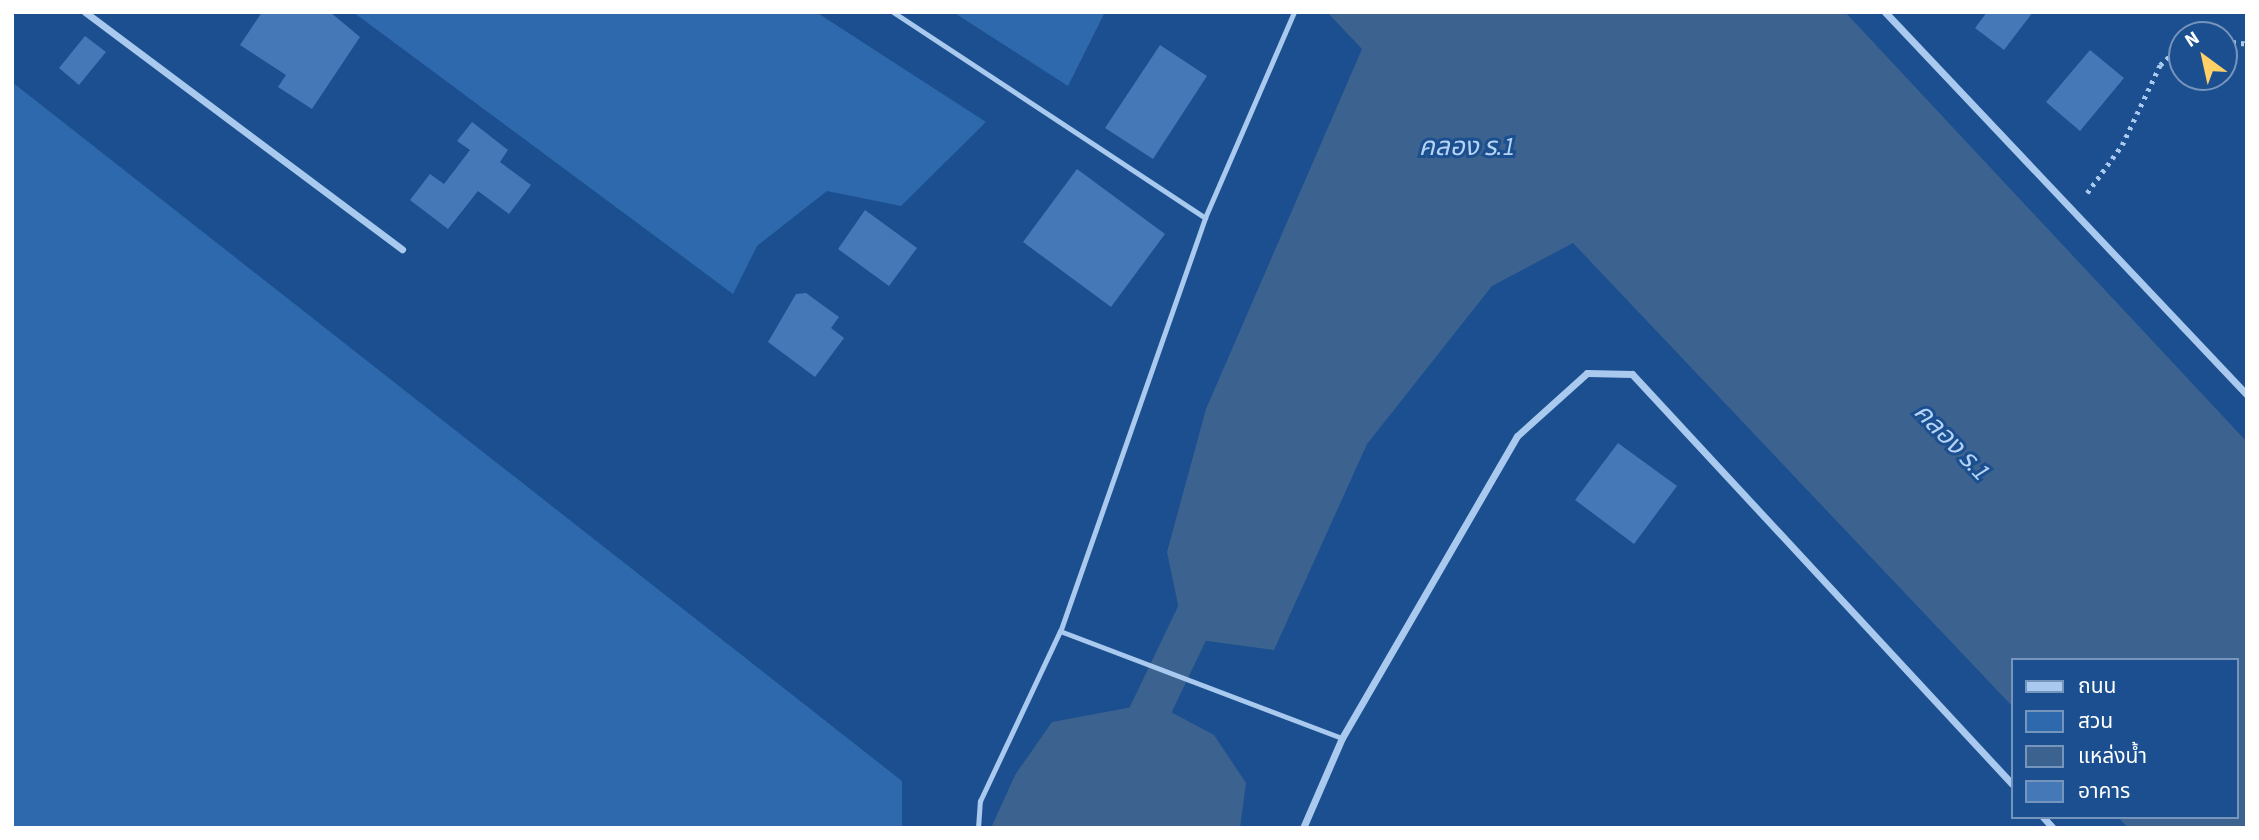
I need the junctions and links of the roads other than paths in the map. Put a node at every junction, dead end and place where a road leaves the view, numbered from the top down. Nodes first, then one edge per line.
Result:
1 (85, 12) edge
2 (894, 12) edge
3 (1294, 12) edge
4 (1885, 12) edge
5 (1205, 218) junction
6 (402, 248) dead end
7 (2247, 395) edge
8 (1060, 631) junction
9 (1342, 738) junction
10 (2010, 782) edge
11 (978, 828) edge
12 (1303, 828) edge

1 - 6 street
2 - 5 lane
3 - 5 lane
4 - 7 street
5 - 8 lane
8 - 9 lane
8 - 11 lane
9 - 10 street
9 - 12 street

